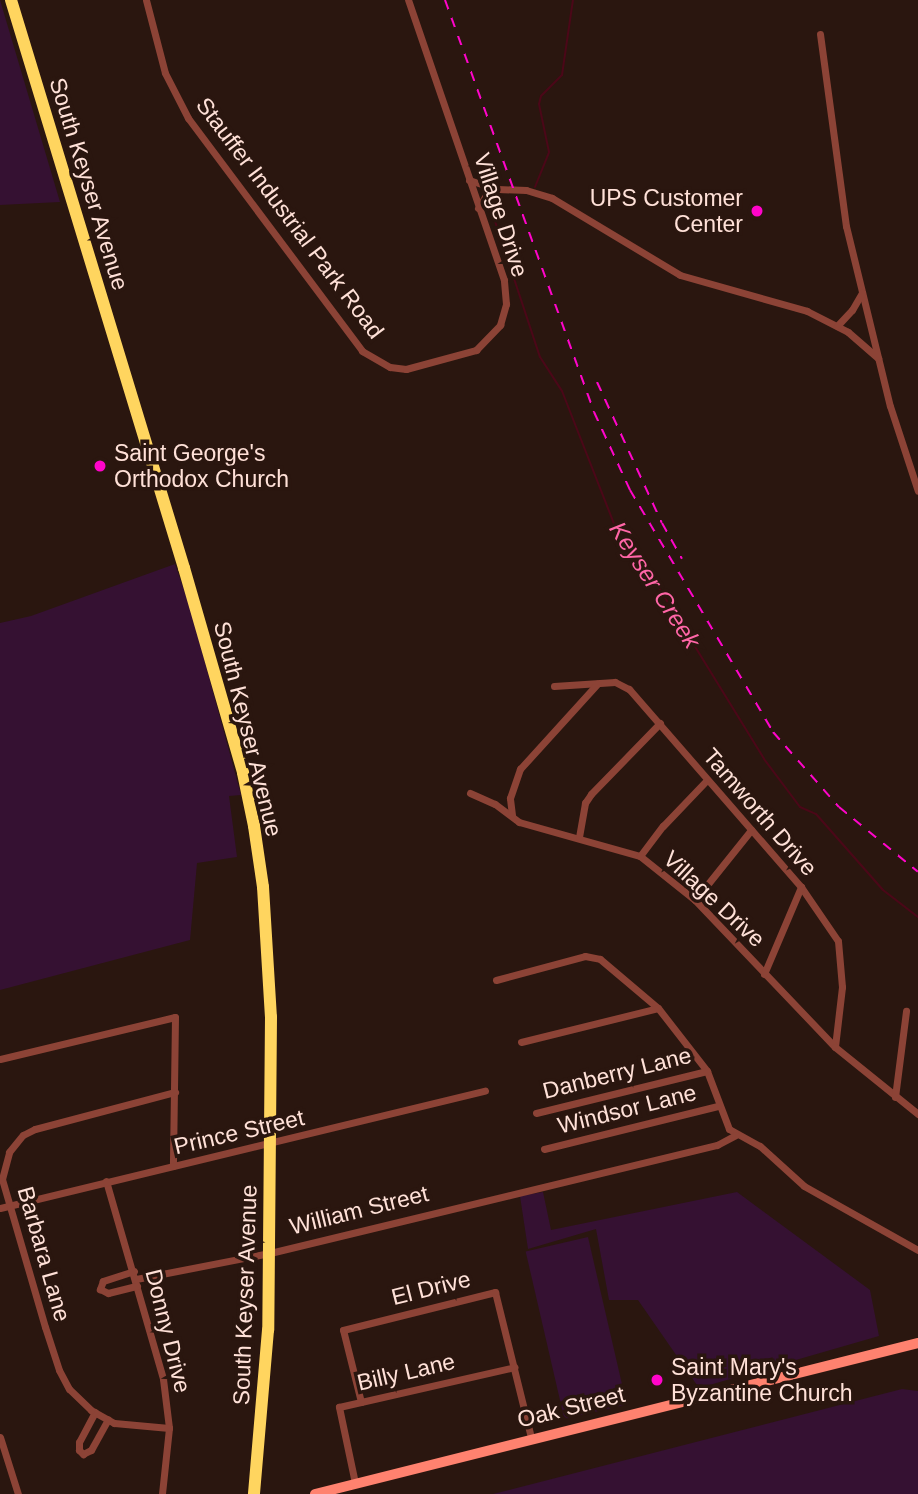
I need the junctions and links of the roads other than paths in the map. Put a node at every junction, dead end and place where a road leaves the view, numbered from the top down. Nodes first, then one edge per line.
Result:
1 (11, 0) edge
2 (146, 0) edge
3 (408, 0) edge
4 (820, 34) dead end
5 (469, 180) junction
6 (497, 189) junction
7 (478, 208) junction
8 (862, 293) junction
9 (837, 326) junction
10 (878, 358) junction
11 (390, 367) joint
12 (918, 491) edge
13 (597, 684) junction
14 (554, 686) dead end
15 (660, 723) junction
16 (706, 781) junction
17 (470, 793) dead end
18 (512, 815) junction
19 (751, 830) junction
20 (579, 837) junction
21 (640, 856) junction
22 (801, 887) junction
23 (695, 900) junction
24 (764, 974) junction
25 (496, 980) dead end
26 (658, 1008) junction
27 (906, 1011) dead end
28 (521, 1042) dead end
29 (835, 1047) junction
30 (0, 1059) edge
31 (706, 1070) junction
32 (485, 1091) dead end
33 (175, 1092) junction
34 (895, 1097) junction
35 (719, 1106) junction
36 (536, 1113) dead end
37 (918, 1114) edge
38 (736, 1135) junction
39 (271, 1143) junction
40 (544, 1149) dead end
41 (173, 1166) junction
42 (106, 1181) junction
43 (4, 1207) edge
44 (918, 1250) edge
45 (270, 1253) junction
46 (136, 1279) junction
47 (918, 1343) edge
48 (515, 1367) junction
49 (361, 1402) junction
50 (94, 1412) junction
51 (108, 1419) junction
52 (169, 1429) junction
53 (0, 1437) edge
54 (531, 1438) junction
55 (355, 1483) junction
56 (18, 1494) edge
57 (163, 1494) edge
58 (254, 1494) edge
59 (315, 1494) edge

1 - 39 main road, South Keyser Avenue
2 - 11 street, Stauffer Industrial Park Road
3 - 5 street, Village Drive
4 - 8 street
5 - 6 street
5 - 7 street, Village Drive
6 - 7 street
6 - 9 street
7 - 11 street, Village Drive
8 - 9 street
8 - 10 street
9 - 10 street
10 - 12 street
13 - 14 street, Tamworth Drive
13 - 15 street, Tamworth Drive
13 - 18 street
15 - 16 street, Tamworth Drive
15 - 20 street
16 - 19 street, Tamworth Drive
16 - 21 street
17 - 18 street, Village Drive
18 - 20 street, Village Drive
19 - 22 street, Tamworth Drive
19 - 23 street
20 - 21 street, Village Drive
21 - 23 street, Village Drive
22 - 24 street
22 - 29 street, Tamworth Drive
23 - 24 street, Village Drive
24 - 29 street, Village Drive
25 - 26 street
26 - 28 street
26 - 31 street
27 - 34 street
29 - 34 street, Village Drive
30 - 33 street
31 - 35 street
31 - 36 street, Danberry Lane
32 - 39 street, Prince Street
33 - 41 street
33 - 43 street, Barbara Lane
34 - 37 street, Village Drive
35 - 38 street
35 - 40 street, Windsor Lane
38 - 44 street
38 - 45 street, William Street
39 - 41 street, Prince Street
39 - 45 main road, South Keyser Avenue
41 - 42 street, Prince Street
42 - 43 street, Prince Street
42 - 46 street, Donny Drive
43 - 50 street, Barbara Lane
45 - 46 street, William Street
45 - 58 main road, South Keyser Avenue
46 - 52 street, Donny Drive
47 - 54 street, Oak Street
48 - 49 street, Billy Lane
48 - 49 street, El Drive
48 - 54 street, El Drive
49 - 55 street, Billy Lane
50 - 51 street, Barbara Lane
50 - 51 street
51 - 52 street, Barbara Lane
52 - 57 street, Donny Drive
53 - 56 street
54 - 55 street, Oak Street
55 - 59 street, Oak Street

